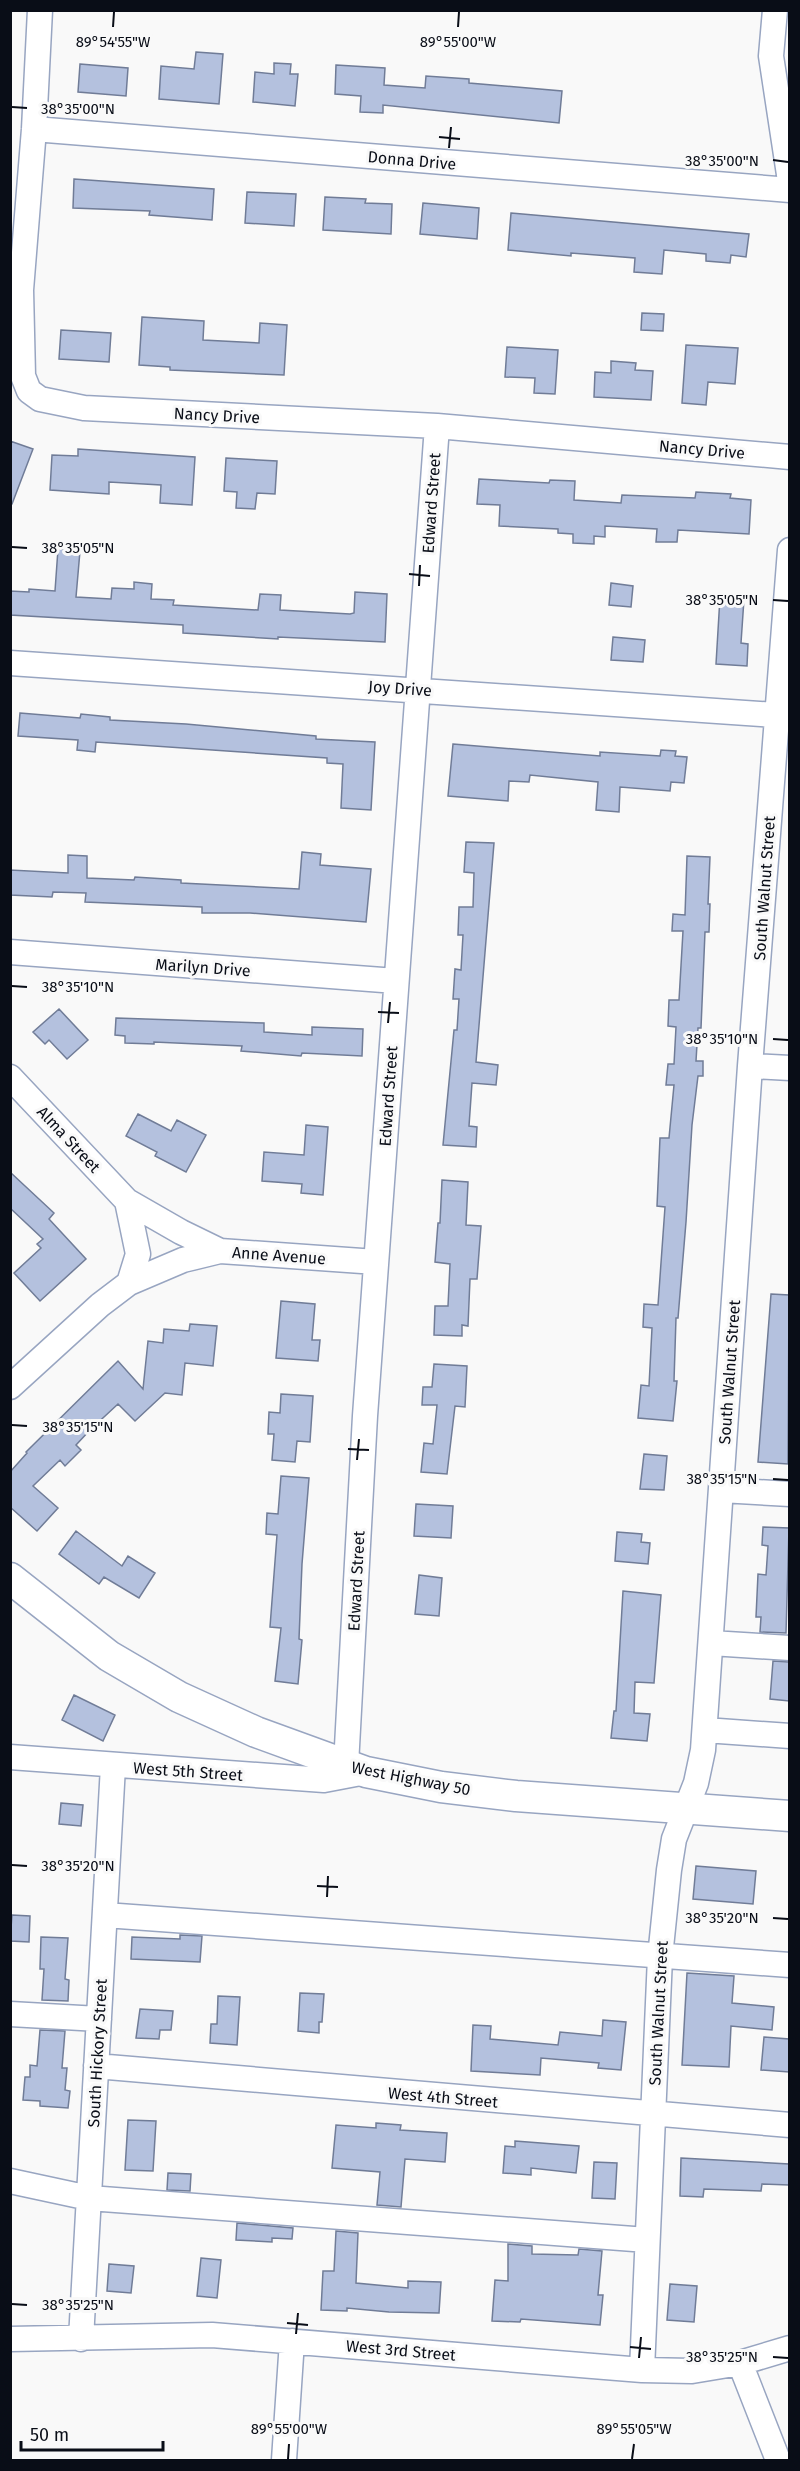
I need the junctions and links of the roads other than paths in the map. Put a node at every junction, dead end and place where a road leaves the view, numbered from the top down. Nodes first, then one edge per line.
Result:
1 (40, 10) edge
2 (775, 10) edge
3 (34, 129) junction
4 (789, 181) edge
5 (789, 190) edge
6 (16, 290) edge
7 (437, 426) junction
8 (789, 457) edge
9 (789, 550) edge
10 (10, 663) edge
11 (418, 689) junction
12 (783, 716) edge
13 (10, 952) edge
14 (396, 981) junction
15 (750, 1066) junction
16 (789, 1075) edge
17 (10, 1077) edge
18 (127, 1201) junction
19 (220, 1251) junction
20 (376, 1262) junction
21 (129, 1283) junction
22 (10, 1387) edge
23 (721, 1490) junction
24 (789, 1494) edge
25 (10, 1578) edge
26 (711, 1643) junction
27 (789, 1648) edge
28 (705, 1730) junction
29 (789, 1736) edge
30 (10, 1756) edge
31 (113, 1766) junction
32 (356, 1769) junction
33 (687, 1809) junction
34 (789, 1816) edge
35 (105, 1915) junction
36 (660, 1956) junction
37 (789, 1965) edge
38 (10, 2014) edge
39 (99, 2019) junction
40 (96, 2066) junction
41 (653, 2115) junction
42 (789, 2126) edge
43 (10, 2181) edge
44 (89, 2198) junction
45 (647, 2240) junction
46 (10, 2339) edge
47 (81, 2339) junction
48 (291, 2341) junction
49 (789, 2348) edge
50 (740, 2363) junction
51 (642, 2370) junction
52 (284, 2460) edge
53 (778, 2460) edge

1 - 3 street, Nancy Drive
2 - 4 street
3 - 5 street, Donna Drive
3 - 6 street, Nancy Drive
6 - 7 street, Nancy Drive
7 - 8 street, Nancy Drive
7 - 11 street, Edward Street
9 - 12 street, South Walnut Street
10 - 11 street, Joy Drive
11 - 12 street, Joy Drive
11 - 14 street, Edward Street
12 - 15 street, South Walnut Street
13 - 14 street, Marilyn Drive
14 - 20 street, Edward Street
15 - 16 street
15 - 23 street, South Walnut Street
17 - 18 street, Alma Street
18 - 19 street, Alma Street
18 - 21 street
19 - 20 street, Anne Avenue
19 - 21 street, Anne Avenue
20 - 32 street, Edward Street
21 - 22 street, Anne Avenue
23 - 24 street
23 - 26 street, South Walnut Street
25 - 32 main road, West Highway 50
26 - 27 street
26 - 28 street, South Walnut Street
28 - 29 street
28 - 33 street, South Walnut Street
30 - 31 street, West 5th Street
31 - 32 street, West 5th Street
31 - 35 street, South Hickory Street
32 - 33 main road, West Highway 50
33 - 34 main road, West Highway 50
33 - 36 street, South Walnut Street
35 - 36 street
35 - 39 street, South Hickory Street
36 - 37 street
36 - 41 street, South Walnut Street
38 - 39 street
39 - 40 street, South Hickory Street
40 - 41 street, West 4th Street
40 - 44 street, South Hickory Street
41 - 42 street, West 4th Street
41 - 45 street, South Walnut Street
43 - 44 street
44 - 45 street
44 - 47 street, South Hickory Street
45 - 51 street, South Walnut Street
46 - 47 street, West 3rd Street
47 - 48 street, West 3rd Street
48 - 51 street, West 3rd Street
48 - 52 street
49 - 50 street, West 3rd Street
50 - 51 street, West 3rd Street
50 - 53 street

